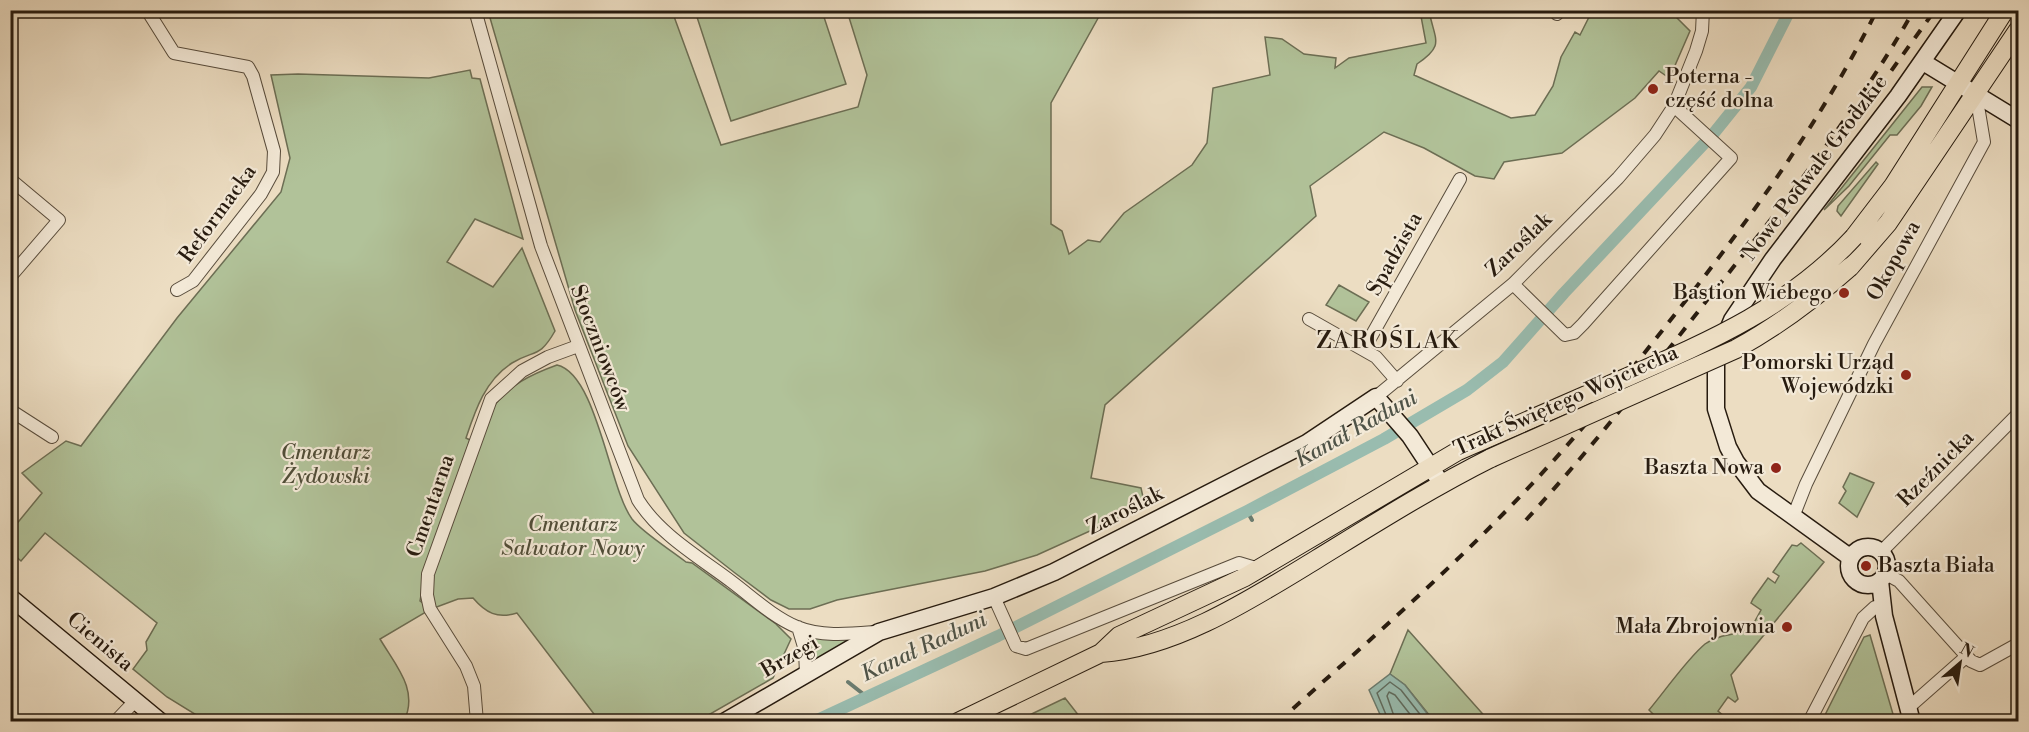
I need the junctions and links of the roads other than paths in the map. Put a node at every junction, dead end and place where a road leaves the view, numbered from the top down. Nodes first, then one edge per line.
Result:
1 (147, 10) edge
2 (475, 10) edge
3 (1703, 10) edge
4 (1958, 10) edge
5 (2005, 10) edge
6 (2019, 30) edge
7 (1923, 62) junction
8 (1958, 83) junction
9 (1976, 94) junction
10 (1674, 106) junction
11 (2019, 120) edge
12 (10, 179) edge
13 (1460, 179) dead end
14 (10, 277) edge
15 (1513, 284) junction
16 (177, 290) dead end
17 (1309, 319) dead end
18 (578, 346) junction
19 (1364, 349) junction
20 (1396, 381) junction
21 (1377, 397) junction
22 (10, 410) edge
23 (2019, 414) edge
24 (52, 437) dead end
25 (1430, 466) junction
26 (1441, 483) junction
27 (1793, 517) junction
28 (1881, 552) junction
29 (1853, 555) junction
30 (1259, 569) junction
31 (1877, 580) junction
32 (10, 597) edge
33 (994, 597) junction
34 (1880, 612) junction
35 (798, 627) junction
36 (879, 632) junction
37 (2019, 644) edge
38 (1101, 652) junction
39 (1967, 656) junction
40 (806, 674) junction
41 (135, 700) junction
42 (1910, 715) edge
43 (115, 722) edge
44 (161, 722) edge
45 (477, 722) edge
46 (724, 722) edge
47 (958, 722) edge
48 (1809, 722) edge

1 - 16 street, Reformacka
2 - 18 street, Stoczniowców
3 - 10 street, Zaroślak
4 - 7 street, Nowe Podwale Grodzkie
5 - 8 main road
6 - 9 main road
7 - 8 street
7 - 27 street, Nowe Podwale Grodzkie
8 - 9 street
8 - 25 main road, Trakt Świętego Wojciecha, bridge
9 - 11 street
9 - 26 main road, Trakt Świętego Wojciecha, bridge
9 - 27 street, Okopowa
10 - 15 street, Zaroślak
10 - 15 street
12 - 14 street
13 - 19 street, Spadzista
15 - 20 street, Zaroślak
17 - 19 street
18 - 35 street, Stoczniowców
18 - 45 street, Cmentarna
19 - 20 street
20 - 21 street, Zaroślak
21 - 25 street
21 - 33 street, Zaroślak
22 - 24 street
23 - 28 street, Rzeźnicka
25 - 26 street
25 - 30 main road, Trakt Świętego Wojciecha
26 - 38 main road, Trakt Świętego Wojciecha
27 - 29 street, Nowe Podwale Grodzkie
28 - 29 street
28 - 31 street
29 - 31 street
30 - 33 street
30 - 38 main road, Trakt Świętego Wojciecha
31 - 34 street
31 - 39 street
32 - 41 street, Cienista
33 - 36 street, Zaroślak
34 - 42 street
34 - 48 street
35 - 36 street, Stoczniowców
35 - 40 street
36 - 40 street, Brzegi
37 - 39 street
38 - 47 main road, Trakt Świętego Wojciecha
39 - 42 street
40 - 46 street, Brzegi
41 - 43 street
41 - 44 street, Cienista

